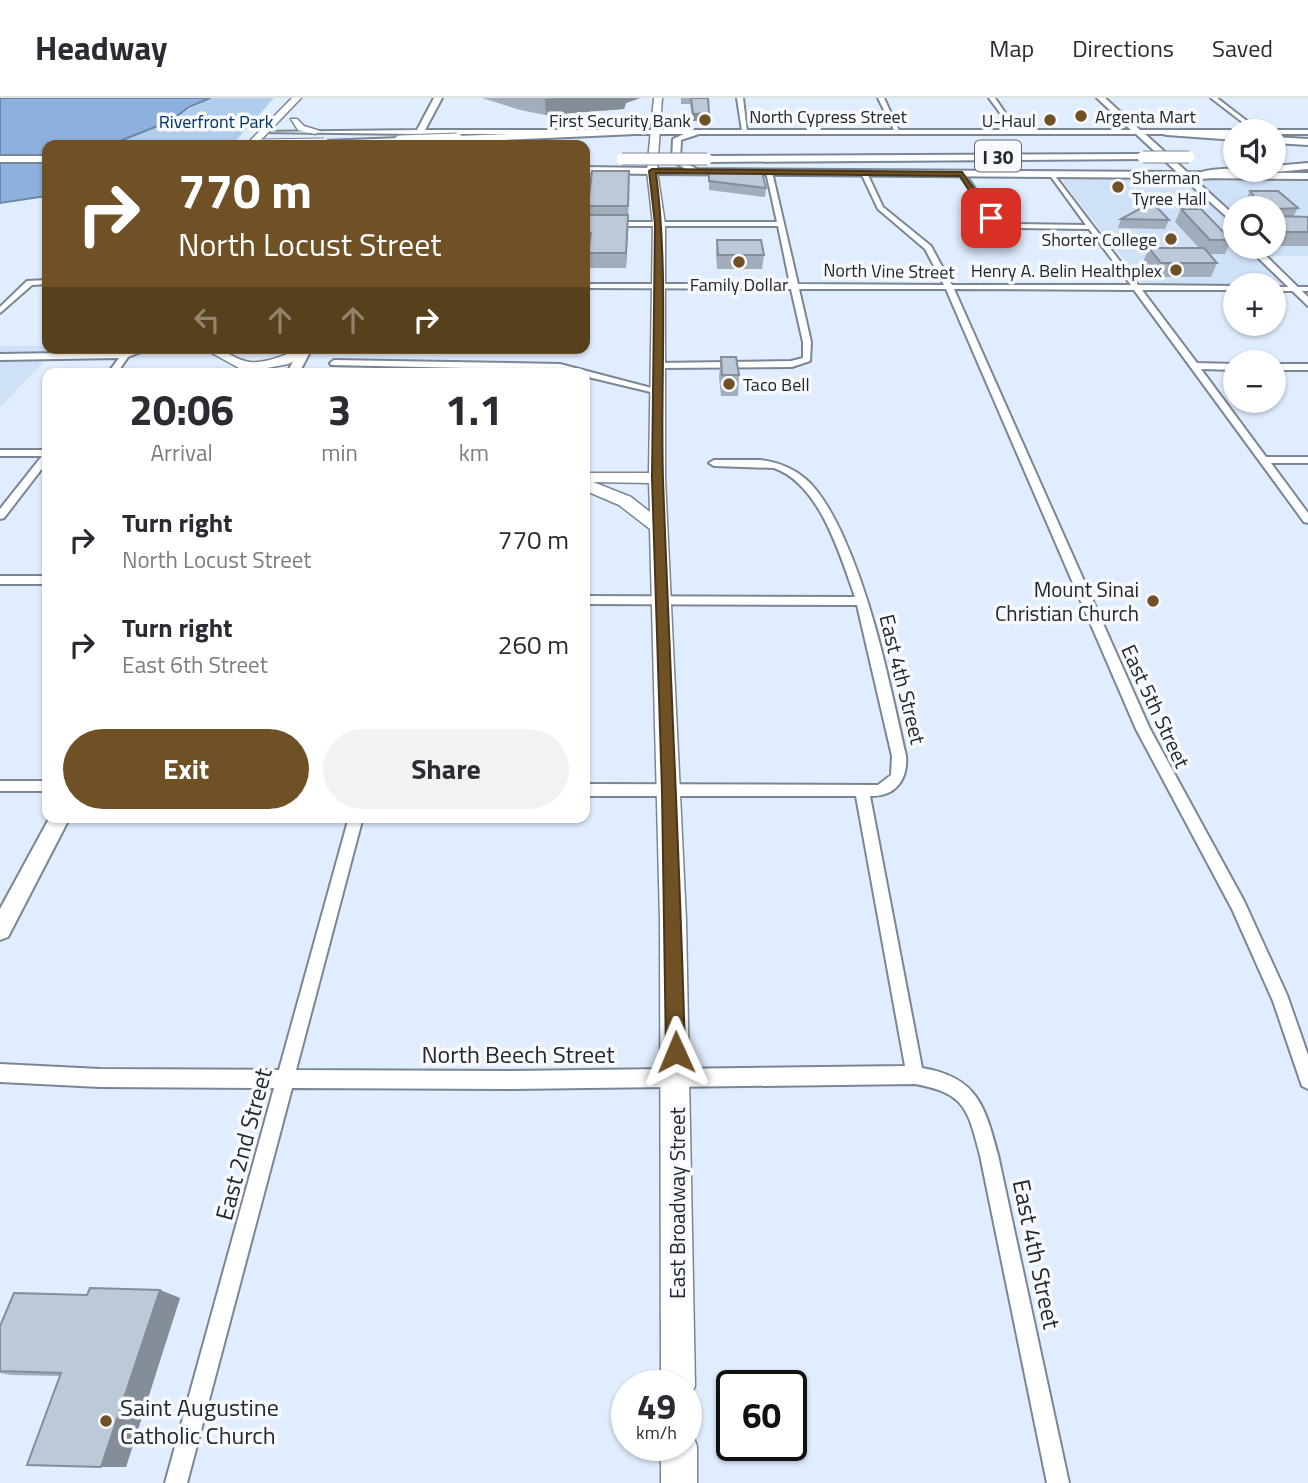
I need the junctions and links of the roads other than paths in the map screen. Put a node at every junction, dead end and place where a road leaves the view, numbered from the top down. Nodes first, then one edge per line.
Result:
1 (297, 98) edge
2 (438, 98) edge
3 (658, 98) edge
4 (740, 98) edge
5 (881, 98) edge
6 (992, 98) edge
7 (1101, 98) edge
8 (1107, 98) edge
9 (1214, 98) edge
10 (297, 117) joint
11 (1241, 119) edge
12 (284, 131) junction
13 (310, 131) junction
14 (420, 131) junction
15 (745, 131) junction
16 (1138, 131) junction
17 (264, 132) junction
18 (632, 132) junction
19 (655, 132) junction
20 (704, 132) junction
21 (898, 132) junction
22 (1017, 132) junction
23 (1167, 132) joint
24 (1286, 132) edge
25 (1308, 132) edge
26 (1223, 134) edge
27 (256, 140) edge
28 (275, 140) edge
29 (300, 140) edge
30 (416, 140) edge
31 (428, 140) edge
32 (1286, 141) edge
33 (1308, 142) edge
34 (1286, 150) edge
35 (1308, 150) edge
36 (0, 151) edge
37 (42, 152) edge
38 (1191, 153) dead end
39 (1286, 157) edge
40 (1308, 157) edge
41 (0, 159) edge
42 (590, 160) edge
43 (42, 162) edge
44 (42, 162) edge
45 (0, 164) edge
46 (1308, 166) edge
47 (1286, 168) edge
48 (590, 170) edge
49 (652, 171) junction
50 (712, 172) junction
51 (769, 172) junction
52 (864, 173) junction
53 (1223, 173) edge
54 (962, 174) junction
55 (1052, 174) junction
56 (1201, 175) junction
57 (1184, 176) junction
58 (1308, 176) edge
59 (1223, 214) edge
60 (590, 224) edge
61 (659, 224) junction
62 (780, 224) junction
63 (1090, 227) junction
64 (1266, 259) edge
65 (1273, 259) edge
66 (42, 282) edge
67 (590, 285) edge
68 (658, 286) junction
69 (793, 286) junction
70 (947, 288) junction
71 (1137, 288) junction
72 (1223, 288) edge
73 (1303, 290) edge
74 (1308, 303) edge
75 (0, 311) edge
76 (128, 354) edge
77 (222, 354) edge
78 (297, 354) edge
79 (125, 355) junction
80 (0, 357) edge
81 (334, 363) dead end
82 (476, 364) edge
83 (659, 365) junction
84 (1195, 366) junction
85 (1223, 367) edge
86 (1286, 367) edge
87 (1308, 367) edge
88 (116, 368) edge
89 (249, 368) edge
90 (260, 368) edge
91 (568, 368) edge
92 (590, 374) edge
93 (659, 391) junction
94 (0, 453) edge
95 (42, 454) edge
96 (1263, 460) junction
97 (1308, 460) edge
98 (42, 461) edge
99 (714, 463) dead end
100 (590, 477) edge
101 (657, 478) junction
102 (590, 486) edge
103 (0, 516) edge
104 (1308, 520) edge
105 (659, 527) junction
106 (0, 580) edge
107 (42, 580) edge
108 (590, 600) edge
109 (660, 600) junction
110 (860, 601) junction
111 (0, 786) edge
112 (42, 786) edge
113 (590, 790) edge
114 (670, 791) junction
115 (862, 792) junction
116 (57, 823) edge
117 (354, 823) edge
118 (0, 930) edge
119 (0, 1073) edge
120 (915, 1075) junction
121 (286, 1077) junction
122 (676, 1079) junction
123 (1308, 1080) edge
124 (678, 1370) edge
125 (679, 1461) edge
126 (176, 1483) edge
127 (679, 1483) edge
128 (1058, 1483) edge

1 - 17 main road
2 - 14 main road
3 - 19 main road, East Broadway Street
4 - 15 street
5 - 21 street
6 - 22 street
7 - 16 main road
8 - 16 main road
9 - 11 street
10 - 12 main road
10 - 13 main road
12 - 13 main road, North Cypress Street
12 - 17 main road, North Cypress Street
12 - 28 main road
13 - 14 main road, North Cypress Street
13 - 29 street
14 - 18 main road, North Cypress Street
14 - 30 main road
15 - 20 main road, North Cypress Street
15 - 21 main road, North Cypress Street
16 - 22 main road, North Cypress Street
16 - 23 main road, North Cypress Street
16 - 57 main road
17 - 27 main road
18 - 19 main road, North Cypress Street
18 - 31 highway, bridge
19 - 20 main road, North Cypress Street
19 - 49 main road, East Broadway Street
20 - 50 main road
21 - 22 main road, North Cypress Street
23 - 26 highway
24 - 25 main road
32 - 33 highway
34 - 35 highway
36 - 37 highway
38 - 42 highway, I 30, bridge
39 - 40 highway
41 - 43 highway
44 - 45 highway
46 - 47 highway
48 - 49 highway
49 - 50 main road
49 - 61 main road, East Broadway Street
50 - 51 main road
51 - 52 main road
51 - 62 street
52 - 54 main road
52 - 70 street, East 5th Street
53 - 56 highway
54 - 55 main road
54 - 63 street
55 - 57 main road
55 - 63 street
56 - 57 main road
56 - 58 main road
57 - 59 main road
60 - 61 street
61 - 62 street
61 - 68 main road, East Broadway Street
62 - 69 street
63 - 71 street
64 - 73 main road
65 - 73 main road
66 - 75 street
67 - 68 street, North Vine Street
68 - 69 street, North Vine Street
68 - 83 main road, East Broadway Street
69 - 70 street, North Vine Street
69 - 83 street
70 - 71 street, North Vine Street
70 - 123 street, East 5th Street
71 - 72 street, North Vine Street
71 - 84 street
73 - 74 main road
76 - 79 street
77 - 89 main road
78 - 90 main road
79 - 80 street
79 - 88 street
81 - 82 street
82 - 91 street
83 - 93 main road, East Broadway Street
84 - 85 street
84 - 96 street
86 - 87 street
92 - 93 street
93 - 101 main road, East Broadway Street
94 - 95 street
96 - 97 street
96 - 104 street
98 - 103 street
99 - 110 street, East 4th Street
100 - 101 main road
101 - 105 main road, East Broadway Street
102 - 105 main road
105 - 109 main road, East Broadway Street
106 - 107 street
108 - 109 street
109 - 110 street
109 - 114 main road, East Broadway Street
110 - 115 street, East 4th Street
111 - 112 street
113 - 114 street
114 - 115 street
114 - 122 main road, East Broadway Street
115 - 120 street
116 - 118 main road
117 - 121 street, East 2nd Street
119 - 121 street, North Beech Street
120 - 122 street, North Beech Street
120 - 128 street, East 4th Street
121 - 122 street, North Beech Street
121 - 126 street, East 2nd Street
122 - 124 main road, East Broadway Street
125 - 127 main road

